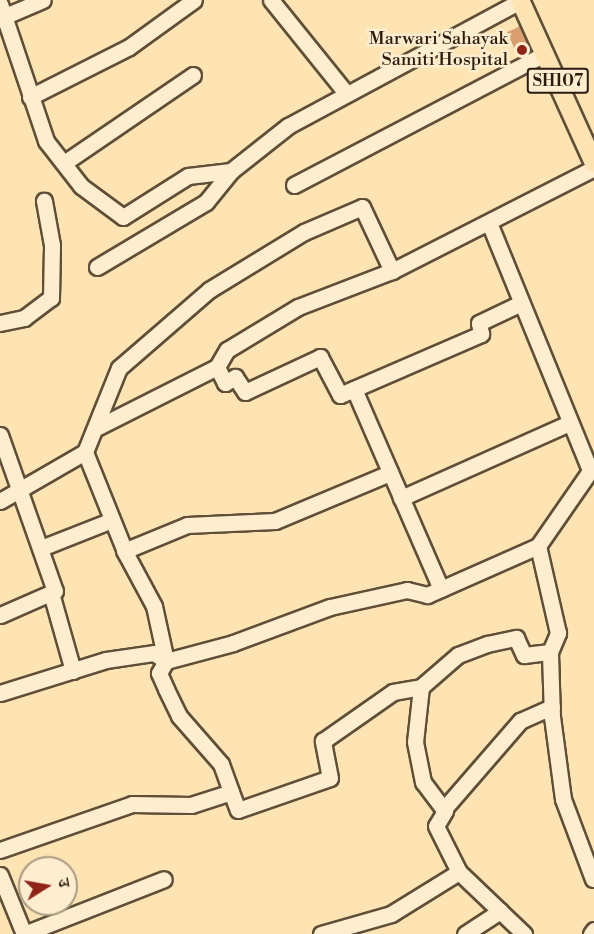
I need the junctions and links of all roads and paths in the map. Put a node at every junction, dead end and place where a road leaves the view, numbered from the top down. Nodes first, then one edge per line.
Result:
1 (43, 0) edge
2 (194, 0) edge
3 (271, 0) edge
4 (520, 1) edge
5 (1, 10) edge
6 (545, 54) junction
7 (194, 75) dead end
8 (346, 93) junction
9 (30, 97) junction
10 (63, 163) junction
11 (594, 163) edge
12 (594, 168) edge
13 (231, 171) junction
14 (294, 185) dead end
15 (44, 201) dead end
16 (490, 225) junction
17 (97, 267) dead end
18 (392, 272) junction
19 (519, 304) junction
20 (0, 323) edge
21 (217, 367) junction
22 (354, 389) junction
23 (567, 424) junction
24 (96, 428) junction
25 (0, 435) edge
26 (85, 452) junction
27 (592, 467) edge
28 (390, 472) junction
29 (20, 493) junction
30 (402, 498) junction
31 (0, 501) edge
32 (112, 520) junction
33 (538, 546) junction
34 (41, 548) junction
35 (124, 551) junction
36 (441, 589) junction
37 (51, 593) junction
38 (0, 615) edge
39 (550, 652) junction
40 (166, 661) junction
41 (73, 671) junction
42 (421, 687) junction
43 (0, 693) edge
44 (552, 707) junction
45 (231, 792) junction
46 (443, 810) junction
47 (0, 850) edge
48 (459, 872) junction
49 (0, 875) edge
50 (164, 879) dead end
51 (594, 879) edge
52 (500, 911) junction
53 (594, 930) edge
54 (24, 934) edge
55 (321, 934) edge
56 (465, 934) edge
57 (524, 934) edge
58 (591, 934) edge

1 - 5 street
2 - 9 street
3 - 8 street
4 - 6 main road, SH107
4 - 8 street
5 - 9 street
6 - 11 main road, SH107
6 - 14 street
7 - 10 street
8 - 13 street
9 - 10 street
10 - 13 street
12 - 16 street
13 - 17 street
15 - 20 street
16 - 18 street
16 - 19 street
18 - 21 street
18 - 24 street
19 - 22 street
19 - 23 street
21 - 22 street
21 - 24 street
22 - 28 street
23 - 27 street
23 - 30 street
24 - 26 street
25 - 29 street
26 - 29 street
26 - 32 street
27 - 33 street
28 - 30 street
28 - 35 street
29 - 31 street
29 - 34 street
30 - 36 street
32 - 34 street
32 - 35 street
33 - 36 street
33 - 39 street
34 - 37 street
35 - 40 street
36 - 40 street
37 - 38 street
37 - 41 street
39 - 42 street
39 - 44 street
40 - 41 street
40 - 45 street
41 - 43 street
42 - 45 street
42 - 46 street
44 - 46 street
44 - 51 street
45 - 47 street
46 - 48 street
48 - 52 street
48 - 55 street
49 - 54 street
50 - 54 street
52 - 56 street
52 - 57 street
53 - 58 street

